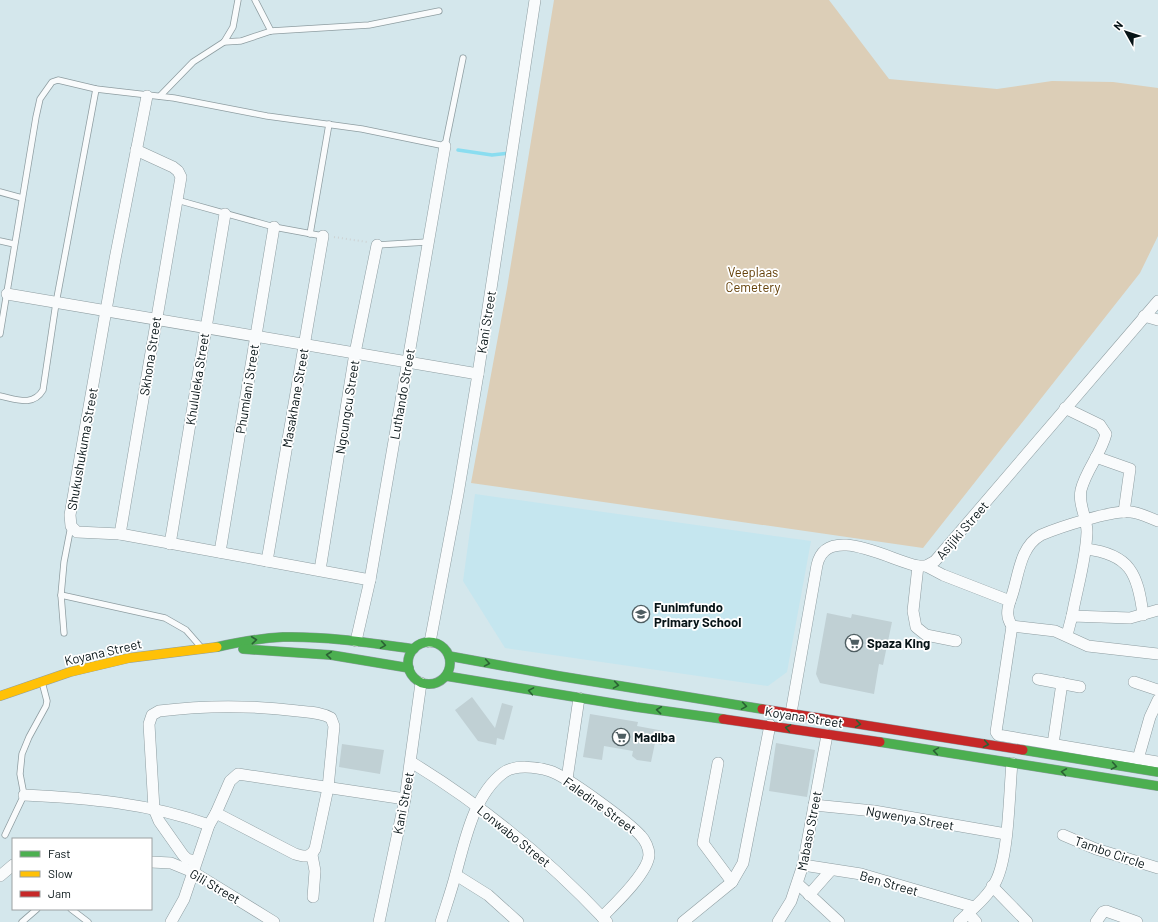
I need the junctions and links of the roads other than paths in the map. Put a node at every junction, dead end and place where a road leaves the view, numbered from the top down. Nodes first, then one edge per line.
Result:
1 (238, 0) edge
2 (255, 0) edge
3 (534, 0) edge
4 (439, 11) dead end
5 (271, 31) junction
6 (224, 42) junction
7 (463, 58) dead end
8 (96, 89) junction
9 (147, 96) junction
10 (160, 96) junction
11 (329, 124) junction
12 (445, 146) junction
13 (136, 150) junction
14 (0, 192) edge
15 (22, 198) junction
16 (176, 200) junction
17 (225, 214) junction
18 (274, 227) junction
19 (310, 234) junction
20 (323, 236) joint
21 (0, 241) edge
22 (427, 242) junction
23 (14, 244) junction
24 (377, 245) joint
25 (3, 294) edge
26 (1158, 301) edge
27 (56, 303) junction
28 (107, 312) junction
29 (1144, 316) junction
30 (155, 320) junction
31 (1158, 320) edge
32 (205, 328) junction
33 (0, 334) edge
34 (256, 336) junction
35 (304, 345) junction
36 (356, 353) junction
37 (408, 362) junction
38 (478, 374) junction
39 (0, 396) edge
40 (1065, 408) junction
41 (1096, 457) junction
42 (1124, 512) junction
43 (1086, 521) junction
44 (1158, 521) edge
45 (71, 526) junction
46 (120, 534) junction
47 (170, 544) junction
48 (1086, 549) junction
49 (220, 552) junction
50 (267, 561) junction
51 (922, 566) junction
52 (320, 570) junction
53 (370, 580) junction
54 (61, 595) junction
55 (1010, 600) junction
56 (1158, 610) edge
57 (1143, 615) junction
58 (1072, 616) junction
59 (1012, 626) junction
60 (64, 633) dead end
61 (1067, 635) junction
62 (356, 641) junction
63 (956, 641) dead end
64 (430, 642) junction
65 (216, 647) junction
66 (201, 649) junction
67 (414, 649) junction
68 (1158, 654) edge
69 (449, 656) junction
70 (408, 668) junction
71 (446, 676) junction
72 (1038, 679) dead end
73 (41, 681) junction
74 (1134, 682) dead end
75 (421, 683) junction
76 (1062, 683) junction
77 (1080, 687) dead end
78 (1158, 690) edge
79 (0, 696) edge
80 (579, 698) junction
81 (1156, 707) edge
82 (792, 713) junction
83 (770, 725) junction
84 (827, 735) junction
85 (1053, 744) junction
86 (1138, 759) junction
87 (411, 762) junction
88 (1158, 762) edge
89 (718, 763) dead end
90 (1012, 763) junction
91 (1158, 772) edge
92 (567, 779) junction
93 (1158, 786) edge
94 (328, 788) junction
95 (24, 795) junction
96 (405, 799) junction
97 (814, 805) junction
98 (477, 806) junction
99 (154, 809) junction
100 (216, 813) junction
101 (208, 825) junction
102 (1006, 834) junction
103 (5, 835) dead end
104 (1063, 835) dead end
105 (312, 855) junction
106 (152, 862) edge
107 (803, 865) junction
108 (12, 866) edge
109 (195, 867) junction
110 (1158, 868) edge
111 (831, 870) junction
112 (456, 875) junction
113 (0, 876) edge
114 (732, 882) junction
115 (798, 884) junction
116 (992, 886) junction
117 (809, 895) junction
118 (313, 897) dead end
119 (36, 910) edge
120 (72, 910) edge
121 (971, 910) junction
122 (605, 919) edge
123 (22, 922) edge
124 (88, 922) edge
125 (170, 922) edge
126 (274, 922) edge
127 (379, 922) edge
128 (441, 922) edge
129 (518, 922) edge
130 (683, 922) edge
131 (778, 922) edge
132 (839, 922) edge
133 (959, 922) edge
134 (976, 922) edge
135 (1027, 922) edge
136 (1096, 922) edge
137 (1137, 922) edge

1 - 6 lane
2 - 5 lane
3 - 38 street, Kani Street
4 - 5 lane
5 - 6 lane
6 - 10 lane
7 - 12 lane
8 - 9 lane
8 - 15 lane
8 - 27 lane
9 - 10 lane
9 - 13 street, Shukushukuma Street
10 - 11 lane
11 - 12 lane
11 - 19 lane
12 - 22 street, Luthando Street
13 - 16 street, Skhona Street
13 - 28 street, Shukushukuma Street
14 - 15 lane
15 - 23 lane
16 - 17 lane
16 - 30 street, Skhona Street
17 - 18 lane
17 - 32 street, Khululeka Street
18 - 19 lane
18 - 34 street, Phumlani Street
19 - 20 lane
20 - 35 street, Masakhane Street
21 - 23 lane
22 - 24 lane
22 - 37 street, Luthando Street
23 - 25 lane
24 - 36 street, Ngcungcu Street
25 - 27 street
25 - 33 lane
26 - 29 street, Asijiki Street
27 - 28 street
27 - 39 lane
28 - 30 street
28 - 45 street, Shukushukuma Street
29 - 31 street
29 - 40 street, Asijiki Street
30 - 32 street
30 - 46 street, Skhona Street
32 - 34 street
32 - 47 street, Khululeka Street
34 - 35 street
34 - 49 street, Phumlani Street
35 - 36 street
35 - 50 street, Masakhane Street
36 - 37 street
36 - 52 street, Ngcungcu Street
37 - 38 street
37 - 53 street, Luthando Street
38 - 64 street, Kani Street
40 - 41 street
40 - 51 street, Asijiki Street
41 - 42 street
41 - 43 street
42 - 43 street
42 - 44 street
43 - 48 street
43 - 55 street
45 - 46 street, Shukushukuma Street
45 - 54 lane
46 - 47 street, Shukushukuma Street
47 - 49 street, Shukushukuma Street
48 - 57 street
48 - 58 street
49 - 50 street, Shukushukuma Street
50 - 52 street, Shukushukuma Street
51 - 55 street
51 - 63 street
51 - 82 street
52 - 53 street, Shukushukuma Street
53 - 62 street, Luthando Street
54 - 60 lane
54 - 66 lane
55 - 59 street
56 - 57 street
57 - 58 street
58 - 61 street
59 - 61 street
59 - 85 street
61 - 68 street
65 -> 62 main road, Koyana Street
62 -> 67 main road, Koyana Street
64 - 67 main road
64 - 69 main road
65 - 66 main road, Koyana Street
70 -> 65 main road, Koyana Street
66 - 73 main road, Koyana Street
67 - 70 main road
69 - 71 main road
69 -> 82 main road, Koyana Street
70 - 75 main road
71 - 75 main road
80 -> 71 main road, Koyana Street
72 - 76 street
73 - 79 main road, Koyana Street
73 - 95 lane
74 - 78 street
75 - 87 street, Kani Street
76 - 77 street
76 - 85 street
83 -> 80 main road, Koyana Street
80 - 92 street
81 - 86 street
82 -> 91 main road, Koyana Street
84 -> 83 main road, Koyana Street
83 - 114 street
90 -> 84 main road, Koyana Street
84 - 97 street, Mabaso Street
85 - 86 street
86 - 88 street
87 - 96 street, Kani Street
87 - 98 street, Lonwabo Street
89 - 114 street
93 -> 90 main road, Koyana Street
90 - 102 street
92 - 98 street, Faledine Street
92 - 122 street, Faledine Street
94 - 96 street
94 - 99 street
94 - 100 street
94 - 105 street
95 - 99 street
95 - 103 lane
96 - 127 street, Kani Street
97 - 102 street, Ngwenya Street
97 - 107 street, Mabaso Street
98 - 112 street, Faledine Street
98 - 122 street, Lonwabo Street
99 - 101 street
99 - 109 street
100 - 101 street
100 - 105 street
101 - 109 street
102 - 116 street
104 - 110 street, Tambo Circle
105 - 118 street
106 - 109 street, Gili Street
107 - 111 street, Ben Street
107 - 115 street, Mabaso Street
108 - 113 street
109 - 125 street
109 - 126 street, Gili Street
111 - 117 street
111 - 121 street, Ben Street
112 - 128 street, Faledine Street
112 - 129 street
114 - 130 street
115 - 117 street
115 - 131 street, Mabaso Street
116 - 121 street
116 - 135 street
117 - 132 street
119 - 123 lane
120 - 124 lane
121 - 133 street
121 - 134 street
136 - 137 street

